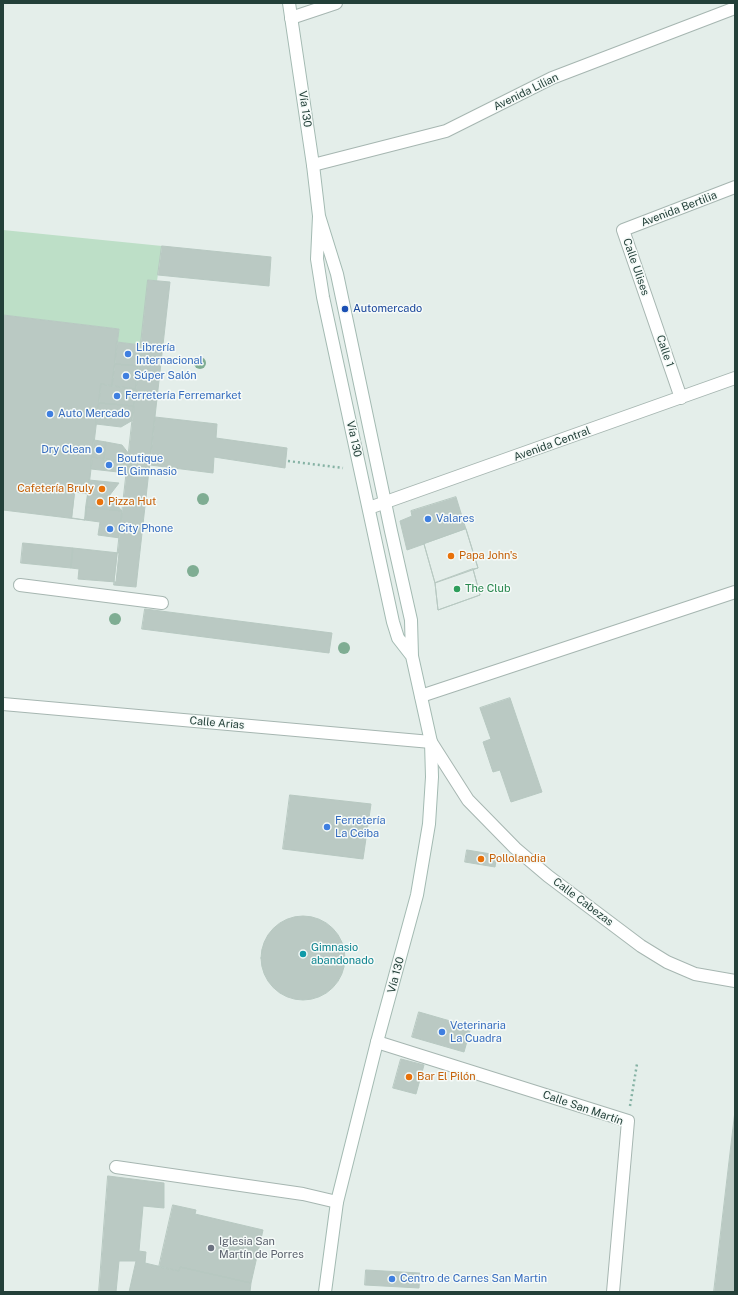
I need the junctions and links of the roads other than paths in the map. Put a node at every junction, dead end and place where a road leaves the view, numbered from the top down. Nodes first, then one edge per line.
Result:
1 (289, 3) edge
2 (336, 3) edge
3 (735, 8) edge
4 (291, 18) junction
5 (313, 165) junction
6 (735, 187) edge
7 (319, 216) junction
8 (623, 230) joint
9 (649, 304) joint
10 (735, 378) edge
11 (681, 398) junction
12 (385, 503) junction
13 (369, 508) junction
14 (20, 585) dead end
15 (735, 592) edge
16 (162, 604) dead end
17 (412, 656) junction
18 (421, 696) junction
19 (3, 704) edge
20 (431, 742) junction
21 (735, 981) edge
22 (378, 1042) junction
23 (116, 1167) dead end
24 (338, 1202) junction
25 (325, 1292) edge
26 (613, 1292) edge

1 - 4 street, Vía 130
2 - 4 street
3 - 5 street, Avenida Lilian
4 - 5 street, Vía 130
5 - 7 street, Vía 130
6 - 8 street, Avenida Bertilia
7 - 12 street, Vía 130
7 - 13 street, Vía 130
8 - 9 street, Calle Ulises
9 - 11 street, Calle 1
10 - 11 street, Avenida Central
11 - 12 street, Avenida Central
12 - 13 street, Avenida Central
12 - 17 street, Vía 130
13 - 17 street, Vía 130
14 - 16 street
15 - 18 street
17 - 18 street, Vía 130
18 - 20 street, Vía 130
19 - 20 street, Calle Arias
20 - 21 street, Calle Cabezas
20 - 22 street, Vía 130
22 - 24 street, Vía 130
22 - 26 street, Calle San Martín
23 - 24 street
24 - 25 street, Vía 130

